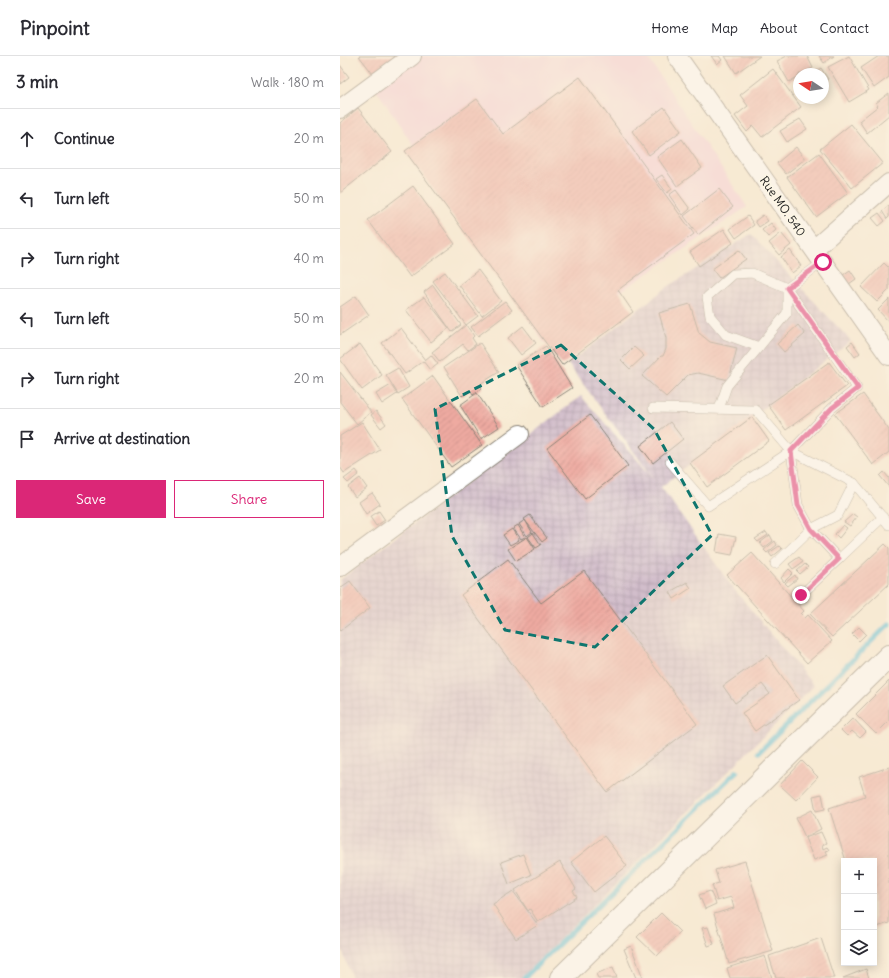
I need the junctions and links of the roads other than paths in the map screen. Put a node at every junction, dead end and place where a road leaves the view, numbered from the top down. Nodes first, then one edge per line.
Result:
1 (412, 56) edge
2 (677, 56) edge
3 (340, 109) edge
4 (889, 183) edge
5 (818, 255) junction
6 (787, 288) junction
7 (759, 347) junction
8 (889, 356) edge
9 (652, 408) dead end
10 (719, 409) junction
11 (520, 434) dead end
12 (791, 451) junction
13 (670, 462) dead end
14 (854, 483) junction
15 (886, 521) edge
16 (811, 529) junction
17 (839, 559) junction
18 (775, 564) dead end
19 (340, 567) edge
20 (801, 595) dead end
21 (889, 656) edge
22 (561, 978) edge

1 - 3 street
2 - 5 street, Rue MO. 540
4 - 5 street
5 - 6 lane
5 - 8 street, Rue MO. 540
6 - 7 lane
6 - 7 lane
6 - 12 lane
7 - 10 lane
9 - 10 lane
10 - 12 lane
11 - 19 street
12 - 13 lane
12 - 14 lane
12 - 16 lane
14 - 15 lane
14 - 16 lane
15 - 17 lane
16 - 17 lane
16 - 18 lane
17 - 20 lane
21 - 22 street

